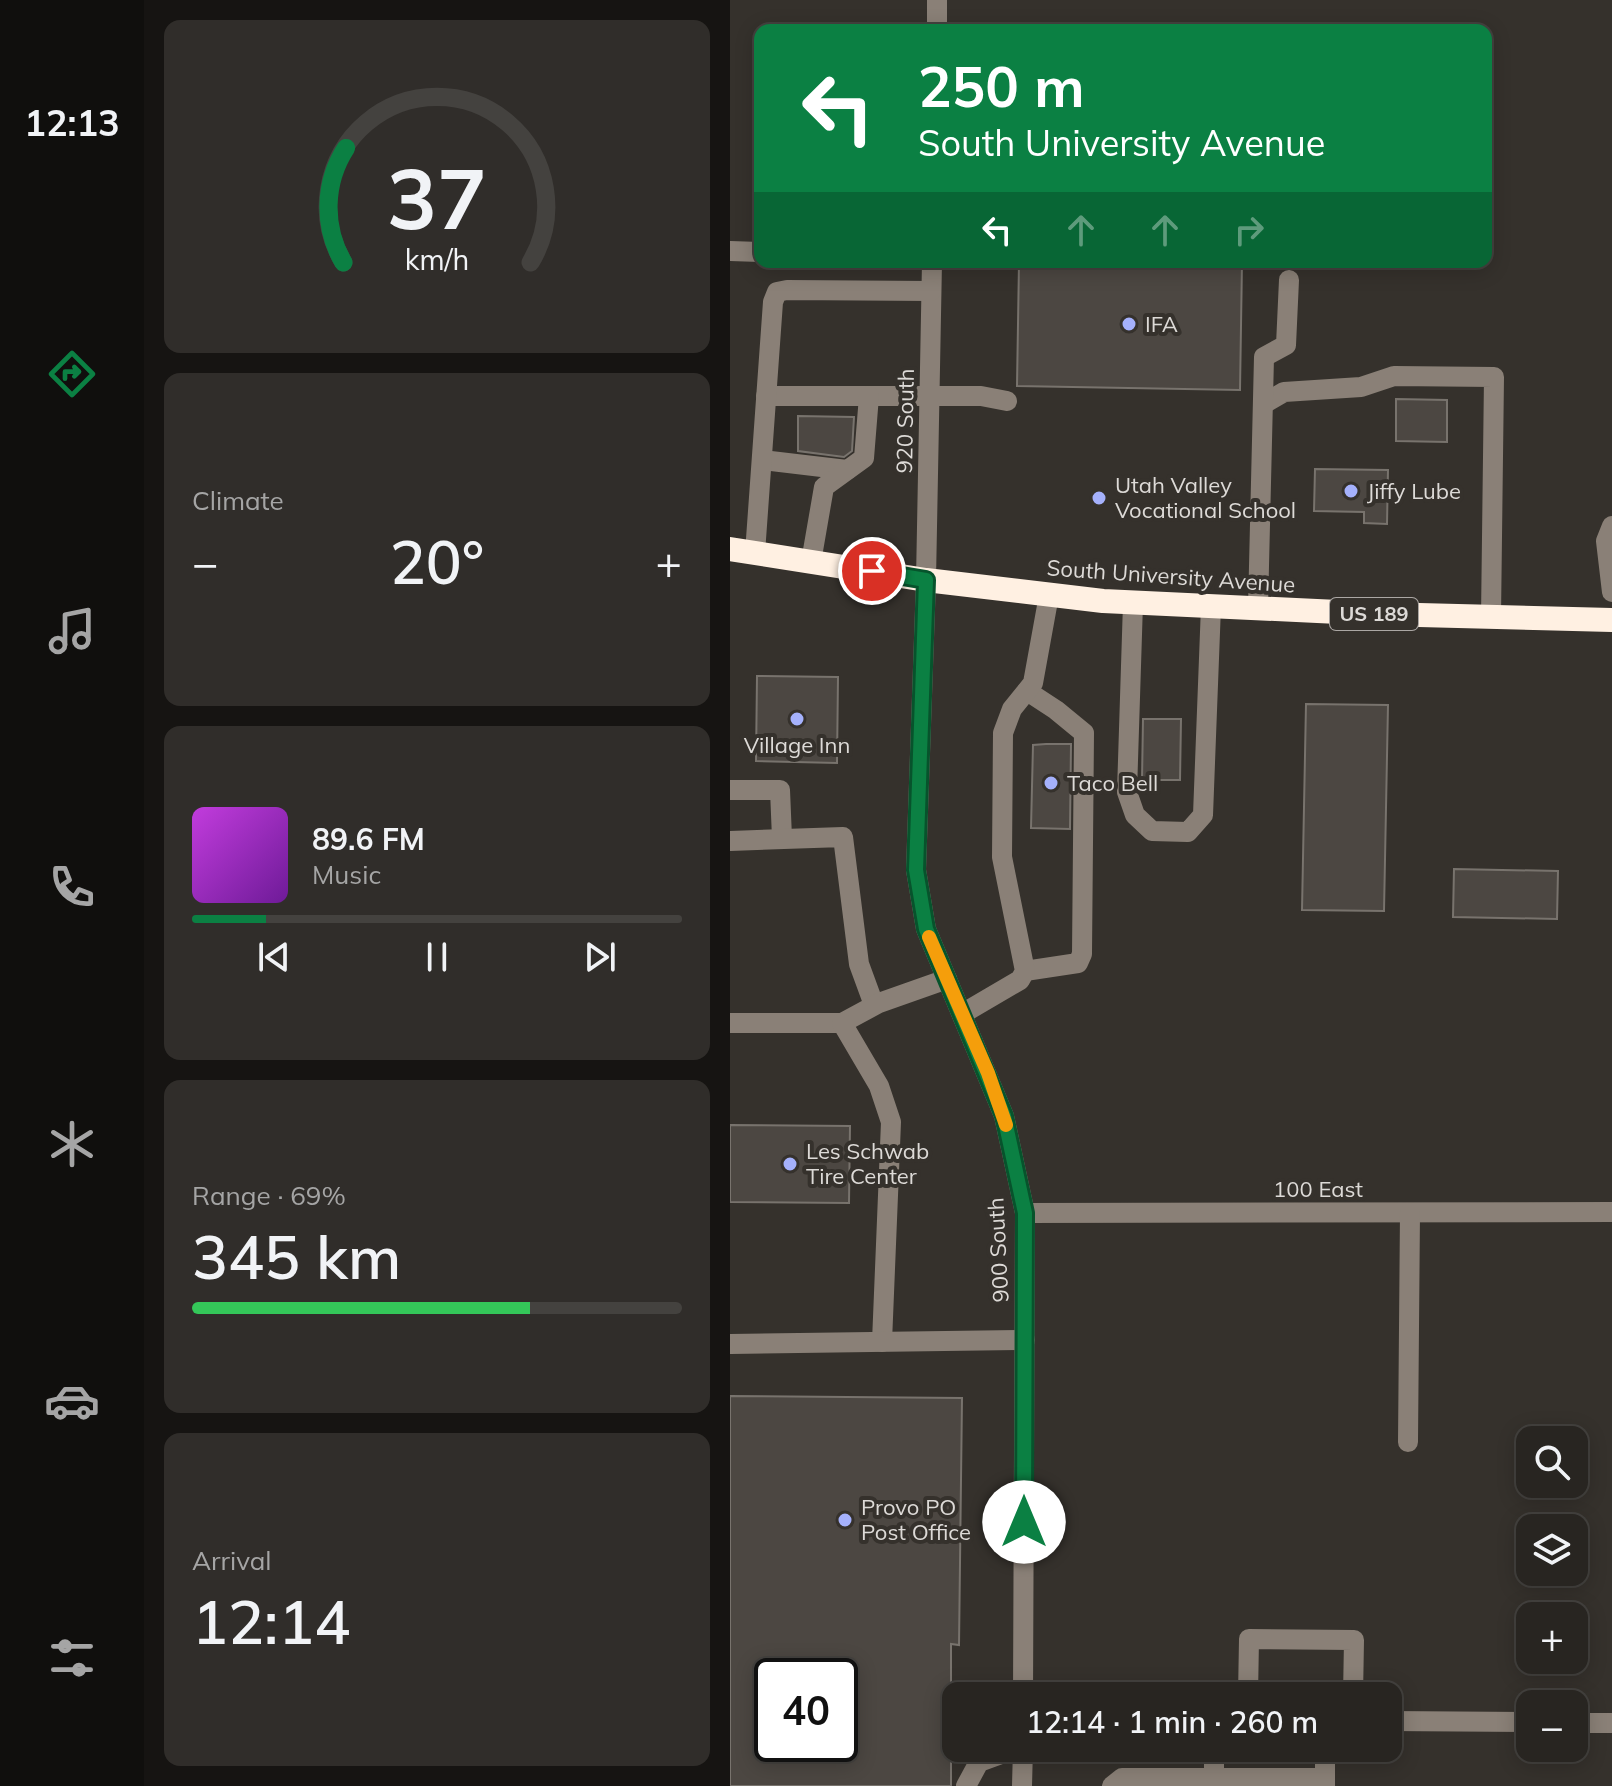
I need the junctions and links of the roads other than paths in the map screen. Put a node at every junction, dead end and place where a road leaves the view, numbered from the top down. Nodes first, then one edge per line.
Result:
1 (937, 0) edge
2 (937, 24) edge
3 (730, 251) edge
4 (754, 252) edge
5 (932, 268) edge
6 (1289, 280) dead end
7 (931, 291) junction
8 (766, 396) junction
9 (869, 396) junction
10 (929, 396) junction
11 (1007, 401) dead end
12 (1265, 403) junction
13 (762, 460) junction
14 (847, 470) junction
15 (1612, 526) edge
16 (730, 549) edge
17 (755, 553) junction
18 (811, 562) junction
19 (926, 580) junction
20 (1612, 592) edge
21 (1049, 595) junction
22 (1133, 603) junction
23 (1211, 606) junction
24 (1258, 608) junction
25 (1491, 617) junction
26 (1612, 620) edge
27 (1027, 691) junction
28 (730, 790) edge
29 (782, 838) junction
30 (730, 841) edge
31 (1025, 971) junction
32 (947, 979) junction
33 (874, 1005) junction
34 (962, 1014) junction
35 (730, 1023) edge
36 (842, 1023) junction
37 (1612, 1212) edge
38 (1025, 1213) junction
39 (1410, 1213) junction
40 (1025, 1340) junction
41 (882, 1342) junction
42 (730, 1344) edge
43 (1408, 1442) dead end
44 (1023, 1682) edge
45 (1248, 1682) edge
46 (1353, 1682) edge
47 (1402, 1721) edge
48 (1516, 1722) edge
49 (1588, 1723) edge
50 (1612, 1723) edge
51 (979, 1762) edge
52 (1021, 1762) edge
53 (1214, 1762) edge
54 (1214, 1778) junction
55 (1325, 1782) edge
56 (966, 1786) edge
57 (1022, 1786) edge
58 (1112, 1786) edge

1 - 2 street
3 - 4 street
5 - 7 street, 920 South
6 - 12 street
7 - 8 street
7 - 10 street, 920 South
8 - 9 street
8 - 13 street
9 - 10 street
9 - 14 street
10 - 11 street
10 - 19 street, 920 South
12 - 24 street
12 - 25 street
13 - 14 street
13 - 17 street
14 - 18 street
15 - 20 street
16 - 17 highway, South University Avenue / US 189
17 - 18 highway, South University Avenue / US 189
18 - 19 highway, South University Avenue / US 189
19 - 21 highway, South University Avenue / US 189
19 - 32 street, 900 South
21 - 22 highway, South University Avenue / US 189
21 - 27 street
22 - 23 highway, South University Avenue / US 189
22 - 23 street
23 - 24 highway, South University Avenue / US 189
24 - 25 highway, South University Avenue / US 189
25 - 26 highway, South University Avenue / US 189
27 - 31 street
27 - 31 street
28 - 29 street
29 - 30 street
29 - 33 street
31 - 34 street
32 - 33 street
32 - 34 street, 900 South
33 - 36 street
34 - 38 street, 900 South
35 - 36 street
36 - 41 street
37 - 39 street, 100 East
38 - 39 street, 100 East
38 - 40 street, 900 South
39 - 43 street
40 - 41 street
40 - 44 street, 900 South
41 - 42 street
45 - 46 street
47 - 48 street
49 - 50 street
51 - 56 street
52 - 57 street
53 - 54 street
54 - 55 street
54 - 58 street

